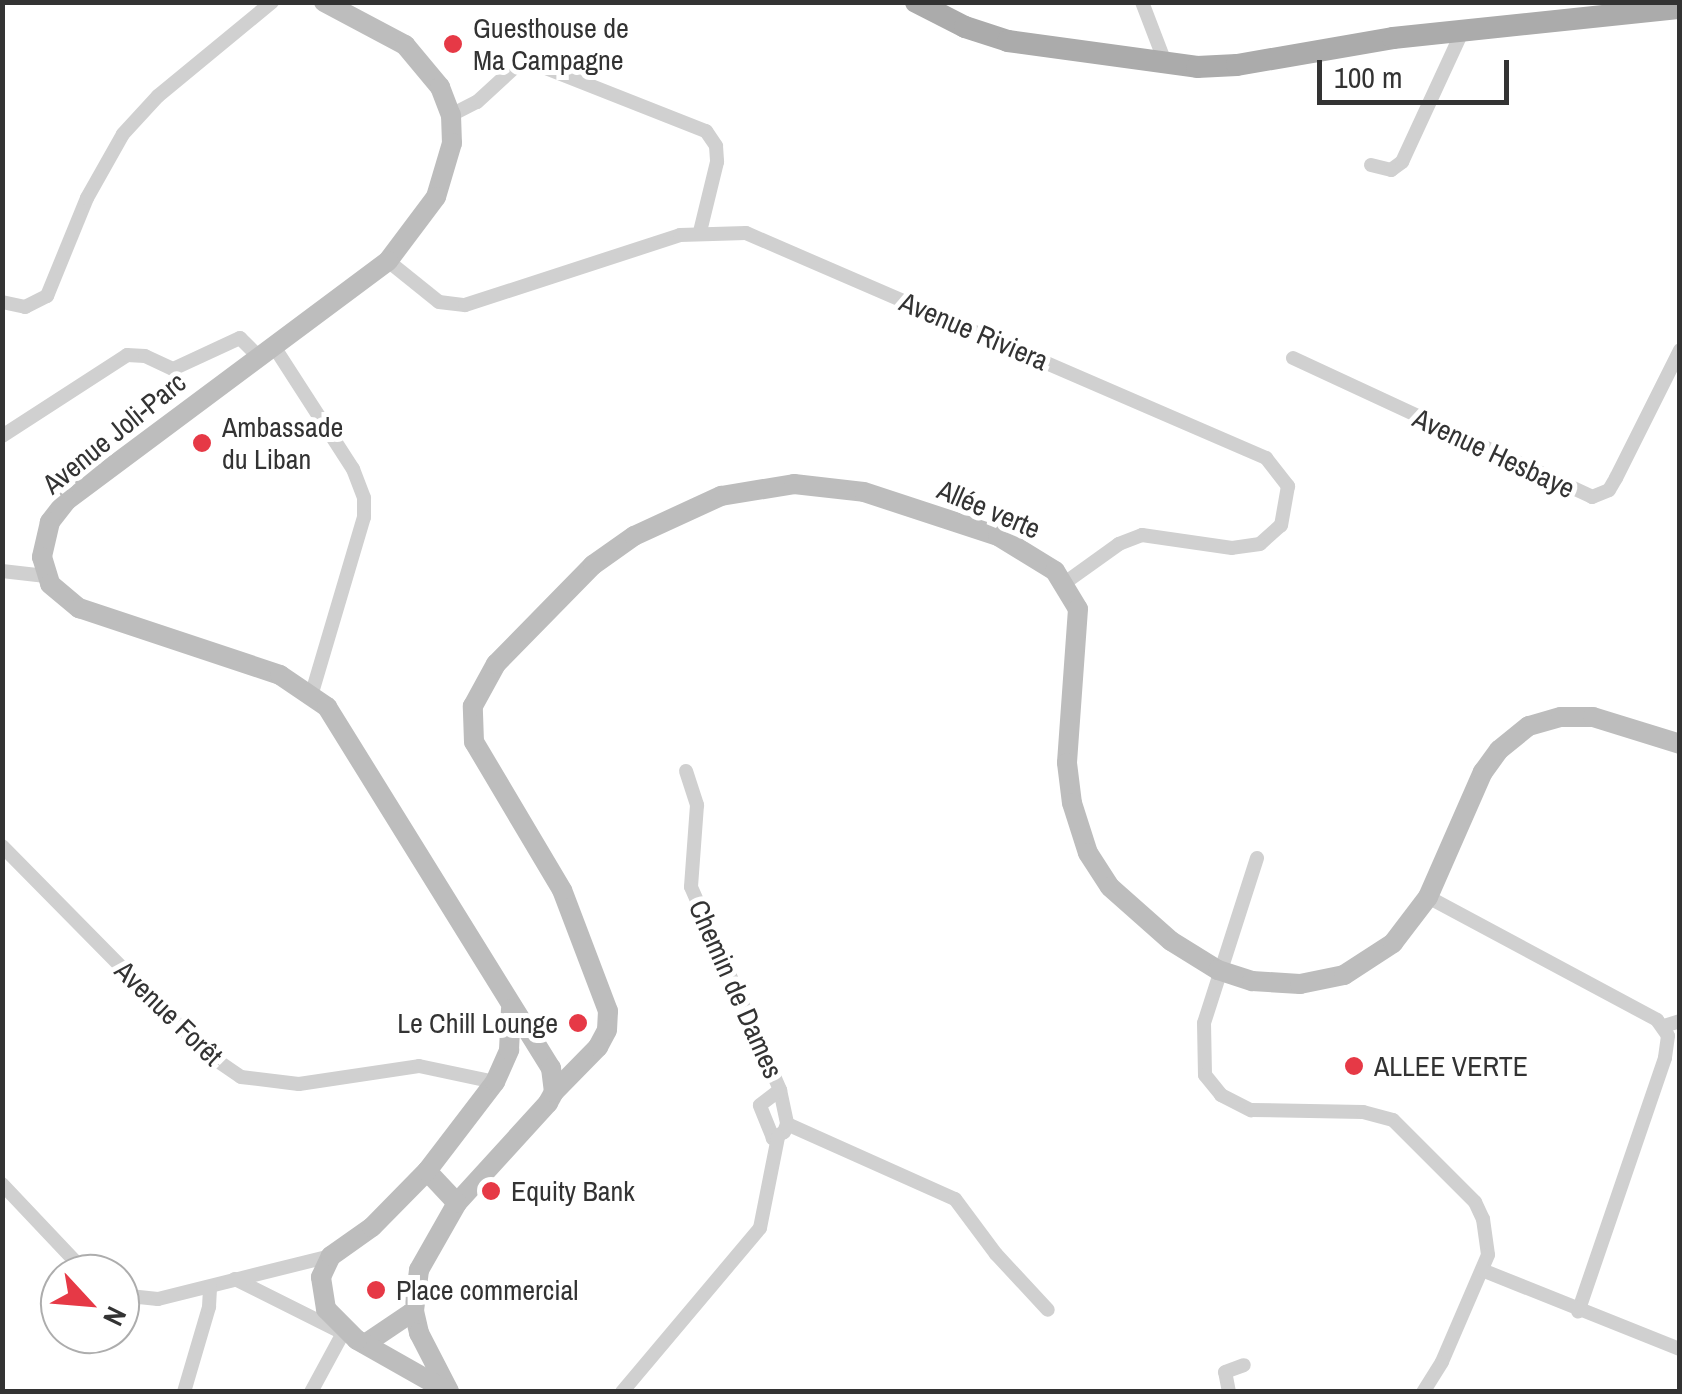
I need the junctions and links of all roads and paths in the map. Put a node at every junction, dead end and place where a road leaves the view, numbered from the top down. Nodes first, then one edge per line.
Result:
1 (272, 2) edge
2 (324, 2) edge
3 (916, 2) edge
4 (1142, 2) edge
5 (1660, 6) edge
6 (1462, 32) junction
7 (1166, 66) junction
8 (451, 115) junction
9 (1370, 165) dead end
10 (700, 232) junction
11 (388, 261) junction
12 (2, 302) edge
13 (266, 350) junction
14 (1680, 350) edge
15 (1292, 358) dead end
16 (2, 436) edge
17 (2, 571) edge
18 (46, 576) junction
19 (1066, 582) junction
20 (312, 692) junction
21 (1680, 744) edge
22 (686, 771) dead end
23 (2, 846) edge
24 (1257, 858) dead end
25 (1428, 896) junction
26 (1218, 970) junction
27 (511, 1009) junction
28 (1680, 1020) edge
29 (1664, 1026) junction
30 (495, 1082) junction
31 (780, 1090) junction
32 (554, 1092) junction
33 (787, 1124) junction
34 (778, 1138) junction
35 (427, 1171) junction
36 (2, 1184) edge
37 (457, 1203) junction
38 (68, 1254) edge
39 (331, 1256) junction
40 (1482, 1270) junction
41 (234, 1279) junction
42 (210, 1287) junction
43 (140, 1300) edge
44 (1048, 1310) dead end
45 (414, 1311) junction
46 (1578, 1312) junction
47 (355, 1339) junction
48 (1680, 1349) edge
49 (1244, 1365) dead end
50 (449, 1391) edge
51 (184, 1392) edge
52 (312, 1392) edge
53 (622, 1392) edge
54 (1229, 1392) edge
55 (1423, 1392) edge

1 - 12 street
2 - 8 street
3 - 7 main road
4 - 7 street
5 - 6 main road
6 - 7 main road
6 - 9 street
8 - 10 street
8 - 11 street, Avenue Joli-Parc
10 - 11 street, Avenue Riviera
10 - 19 street, Avenue Riviera
11 - 13 street, Avenue Joli-Parc
13 - 16 street
13 - 18 street, Avenue Joli-Parc
13 - 20 street
14 - 15 street, Avenue Hesbaye
17 - 18 street
18 - 20 street
19 - 26 street
19 - 32 street, Allée verte
20 - 27 street
21 - 25 street
22 - 31 street, Chemin de Dames
23 - 30 street, Avenue Forêt
24 - 26 street
25 - 26 street
25 - 29 street
26 - 40 street
27 - 30 street
27 - 32 street
28 - 29 street
29 - 46 street
30 - 35 street
31 - 33 street, Chemin de Dames
31 - 34 street
32 - 37 street, Allée verte
33 - 34 street
33 - 44 street
34 - 53 street
35 - 37 street
35 - 39 street
36 - 38 street
37 - 45 street, Allée verte
39 - 41 street
39 - 47 street
40 - 46 street
40 - 55 street
41 - 42 street
41 - 47 street
42 - 43 street
42 - 51 street
45 - 47 street
45 - 50 street
46 - 48 street
47 - 50 street
47 - 52 street
49 - 54 street

